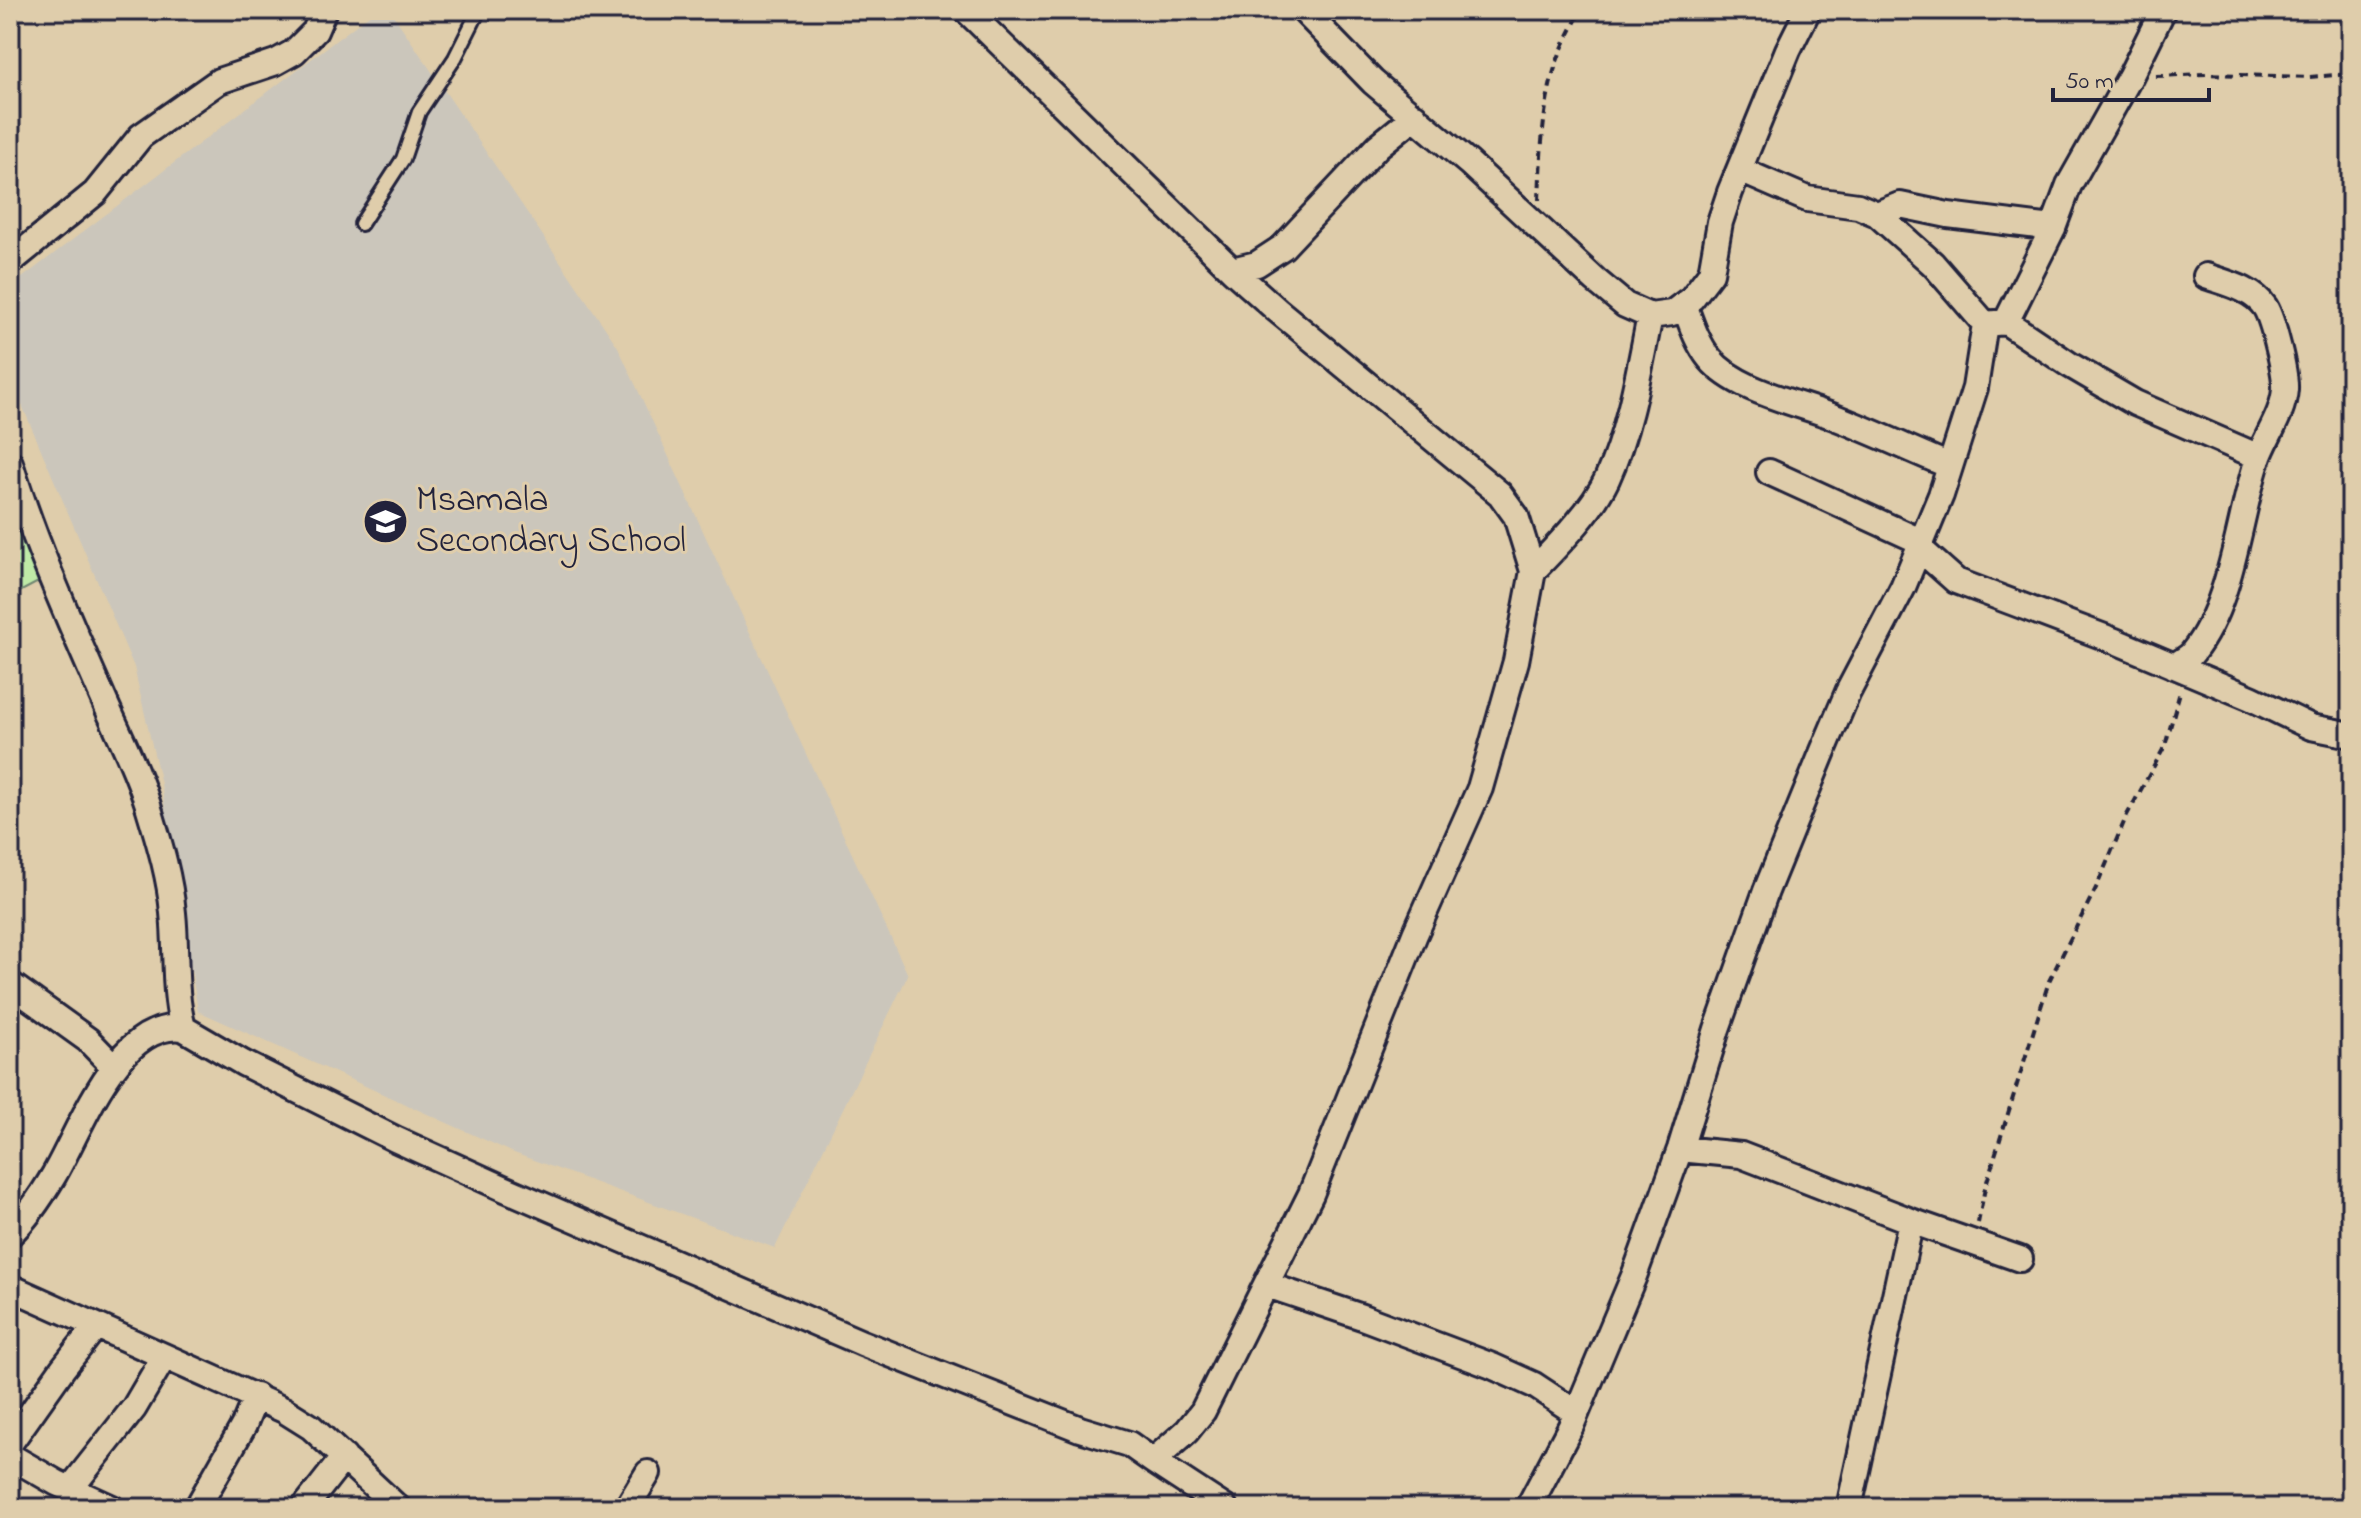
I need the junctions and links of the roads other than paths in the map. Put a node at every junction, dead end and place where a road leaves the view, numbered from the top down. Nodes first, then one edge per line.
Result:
1 (324, 10) edge
2 (479, 10) edge
3 (966, 10) edge
4 (1303, 10) edge
5 (1808, 10) edge
6 (2163, 10) edge
7 (1415, 116) junction
8 (1740, 170) junction
9 (1877, 214) junction
10 (361, 224) dead end
11 (2053, 228) junction
12 (10, 262) edge
13 (1232, 270) junction
14 (2206, 276) dead end
15 (1684, 304) junction
16 (1650, 316) junction
17 (1996, 323) junction
18 (2259, 457) junction
19 (10, 463) edge
20 (1950, 466) junction
21 (1769, 472) dead end
22 (1920, 544) junction
23 (1533, 571) junction
24 (2179, 668) junction
25 (2351, 735) edge
26 (10, 984) edge
27 (183, 1028) junction
28 (113, 1066) junction
29 (1680, 1149) junction
30 (1911, 1221) junction
31 (10, 1234) edge
32 (2020, 1259) dead end
33 (1267, 1285) junction
34 (13, 1295) edge
35 (96, 1326) junction
36 (164, 1357) junction
37 (256, 1396) junction
38 (1571, 1426) junction
39 (10, 1443) edge
40 (10, 1456) edge
41 (344, 1457) junction
42 (1153, 1461) junction
43 (648, 1473) dead end
44 (71, 1488) junction
45 (112, 1508) edge
46 (197, 1508) edge
47 (304, 1508) edge
48 (398, 1508) edge
49 (627, 1508) edge
50 (1225, 1508) edge
51 (1528, 1508) edge
52 (1849, 1508) edge

1 - 12 street
2 - 10 lane
3 - 13 street
4 - 7 street
5 - 8 street
6 - 11 street
7 - 13 street
7 - 16 street
8 - 9 street
8 - 15 street
9 - 11 street
9 - 17 street
11 - 17 street
13 - 23 street
14 - 18 street
15 - 16 street
15 - 20 street
16 - 23 street
17 - 18 street
17 - 20 street
18 - 24 street
19 - 27 street
20 - 22 street
21 - 22 street
22 - 24 street
22 - 29 street
23 - 33 street
24 - 25 street
26 - 28 street
27 - 28 street
27 - 42 street
28 - 31 street
29 - 30 street
29 - 38 street
30 - 32 street
30 - 52 street
33 - 38 street
33 - 42 street
34 - 35 street
35 - 36 street
35 - 39 street
36 - 37 street
36 - 44 street
37 - 41 street
37 - 46 street
38 - 51 street
40 - 44 street
41 - 47 street
41 - 48 street
42 - 50 street
43 - 49 street
44 - 45 street

